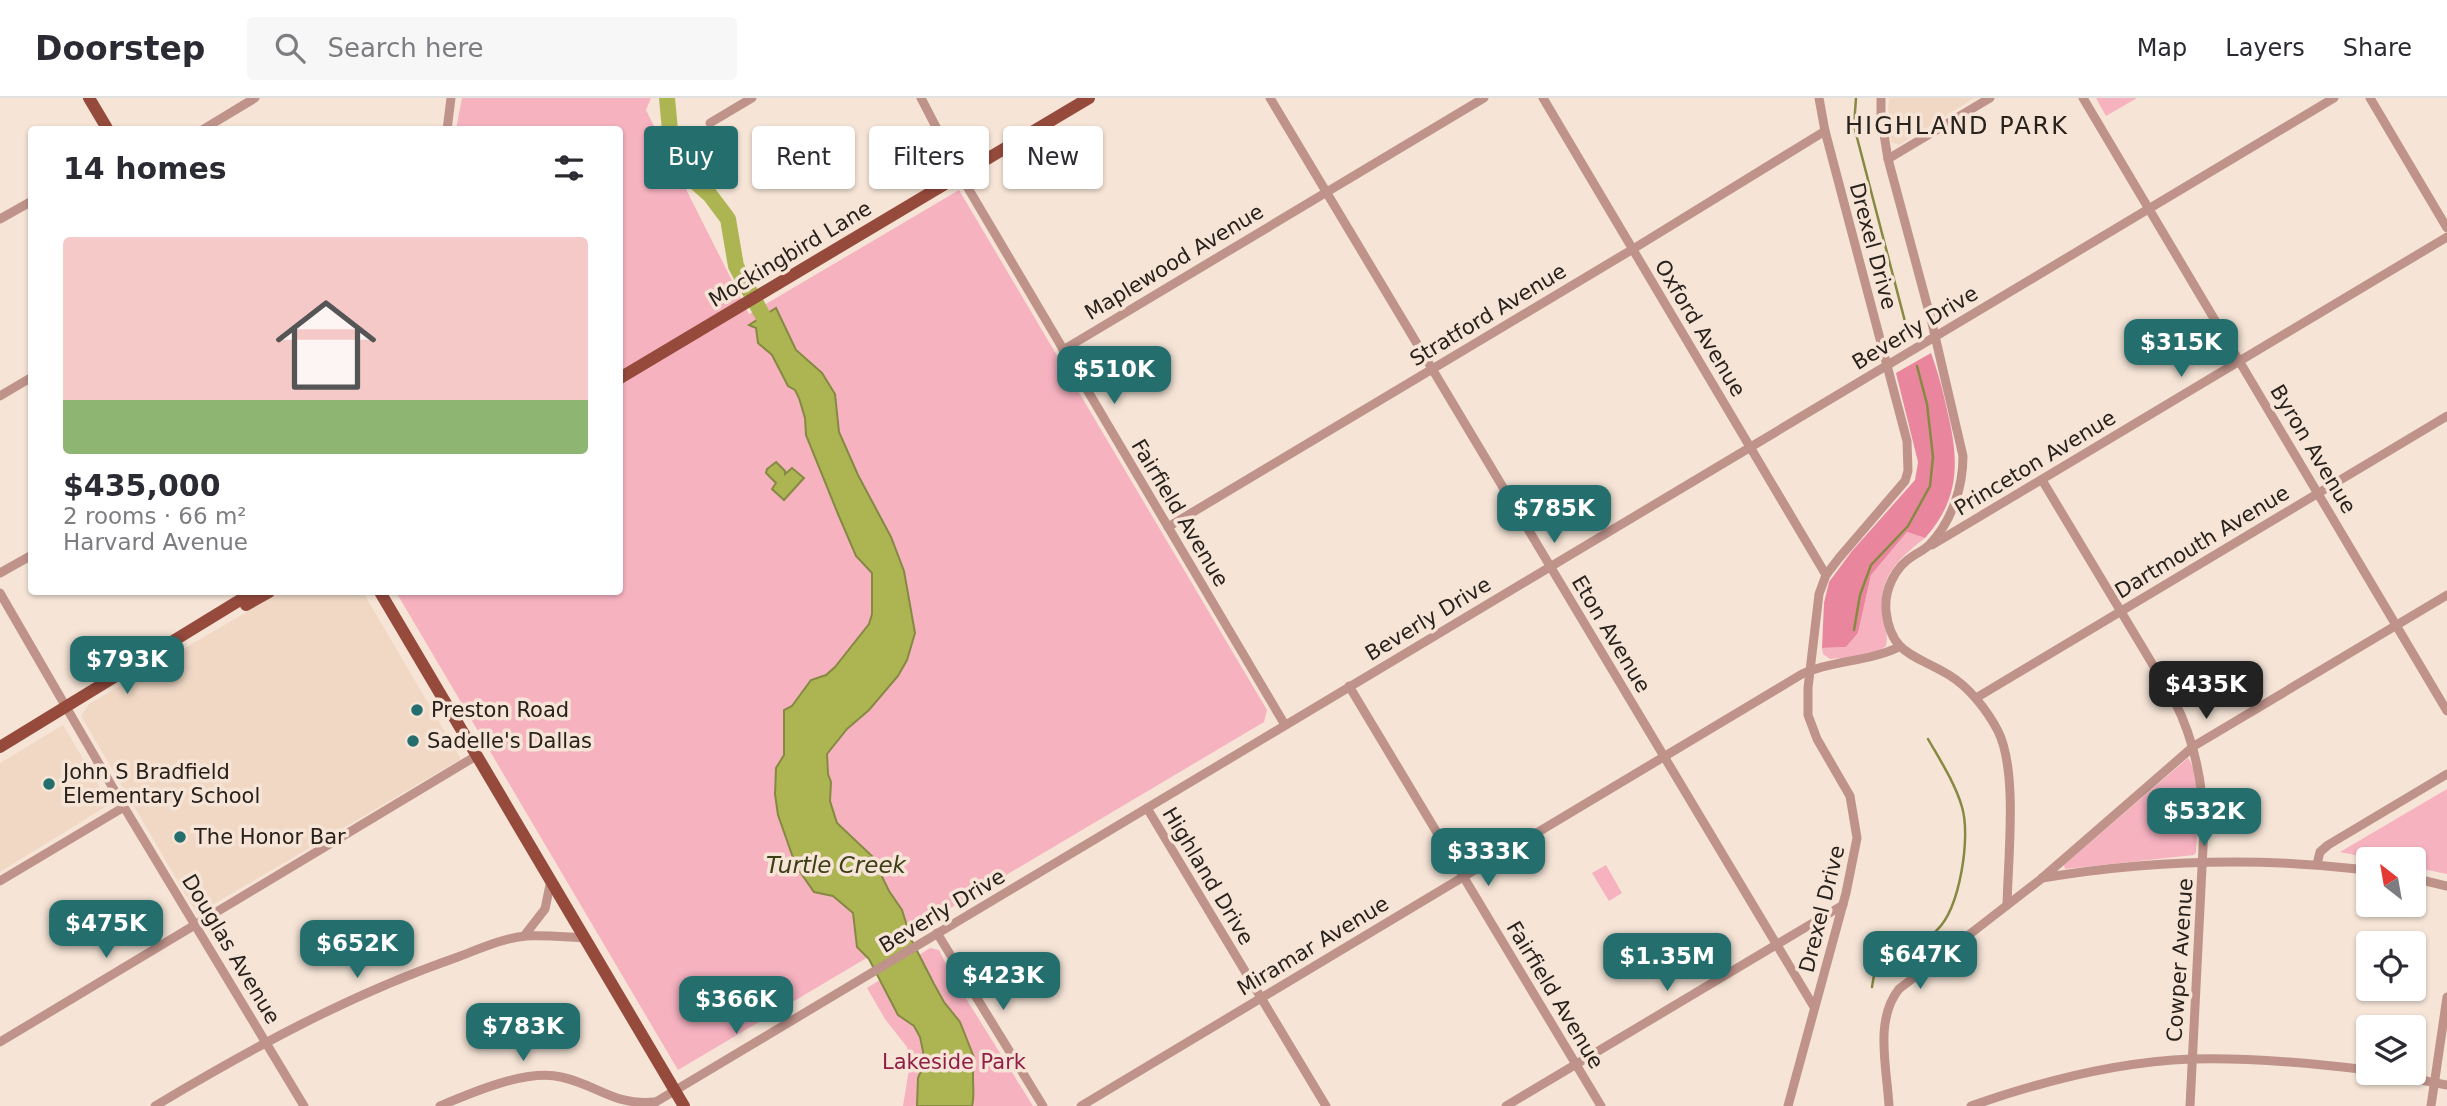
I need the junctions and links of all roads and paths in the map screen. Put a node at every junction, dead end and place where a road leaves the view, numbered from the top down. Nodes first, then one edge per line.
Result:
1 (89, 98) edge
2 (255, 98) edge
3 (451, 98) edge
4 (752, 98) edge
5 (921, 98) edge
6 (1089, 98) edge
7 (1270, 98) edge
8 (1484, 98) edge
9 (1543, 98) edge
10 (1881, 98) edge
11 (1990, 98) edge
12 (2083, 98) edge
13 (2333, 98) edge
14 (2370, 98) edge
15 (1818, 101) edge
16 (710, 123) dead end
17 (106, 126) edge
18 (209, 126) edge
19 (448, 126) edge
20 (936, 126) edge
21 (1825, 131) junction
22 (989, 158) edge
23 (1888, 159) junction
24 (937, 189) edge
25 (969, 189) edge
26 (1326, 191) junction
27 (28, 203) edge
28 (2148, 209) junction
29 (0, 219) edge
30 (2447, 228) edge
31 (2447, 237) edge
32 (1633, 249) junction
33 (1935, 337) junction
34 (1063, 350) junction
35 (2239, 362) junction
36 (1886, 365) junction
37 (1431, 370) junction
38 (623, 377) edge
39 (28, 379) edge
40 (0, 396) edge
41 (2447, 416) edge
42 (1750, 447) junction
43 (2042, 480) junction
44 (2318, 493) junction
45 (1168, 527) junction
46 (1929, 546) junction
47 (28, 557) edge
48 (1550, 567) junction
49 (0, 573) edge
50 (1826, 575) junction
51 (0, 593) edge
52 (249, 595) edge
53 (262, 595) edge
54 (382, 595) edge
55 (2447, 595) edge
56 (235, 607) junction
57 (2122, 611) junction
58 (2398, 625) junction
59 (1899, 648) junction
60 (1811, 670) junction
61 (1349, 686) junction
62 (1976, 698) junction
63 (67, 707) junction
64 (2447, 711) edge
65 (1284, 726) junction
66 (2194, 746) junction
67 (0, 747) edge
68 (476, 756) junction
69 (1663, 757) junction
70 (2447, 774) edge
71 (124, 807) junction
72 (1147, 808) junction
73 (2203, 863) junction
74 (2317, 864) junction
75 (2356, 869) edge
76 (1464, 877) junction
77 (2041, 879) junction
78 (551, 880) junction
79 (0, 881) edge
80 (2426, 881) edge
81 (2447, 886) edge
82 (1843, 905) junction
83 (2007, 905) junction
84 (195, 924) junction
85 (937, 933) junction
86 (524, 936) junction
87 (585, 938) junction
88 (1776, 945) junction
89 (2447, 997) edge
90 (1260, 998) junction
91 (1814, 1007) junction
92 (0, 1042) edge
93 (266, 1042) junction
94 (2192, 1059) junction
95 (1576, 1064) junction
96 (2356, 1069) edge
97 (2426, 1081) edge
98 (2434, 1082) junction
99 (2447, 1085) edge
100 (674, 1090) junction
101 (606, 1095) junction
102 (652, 1104) edge
103 (155, 1106) edge
104 (304, 1106) edge
105 (440, 1106) edge
106 (611, 1106) edge
107 (684, 1106) edge
108 (1043, 1106) edge
109 (1081, 1106) edge
110 (1326, 1106) edge
111 (1506, 1106) edge
112 (1601, 1106) edge
113 (1788, 1106) edge
114 (1889, 1106) edge
115 (1971, 1106) edge
116 (2190, 1106) edge
117 (2431, 1106) edge

1 - 17 main road
2 - 18 street
3 - 19 street
4 - 16 street
5 - 20 street, Fairfield Avenue
6 - 22 main road, Mockingbird Lane
7 - 26 street, Eton Avenue
8 - 26 street, Maplewood Avenue
9 - 32 street, Oxford Avenue
10 - 23 street
11 - 23 street
12 - 28 street, Byron Avenue
13 - 28 street, Beverly Drive
14 - 30 street
15 - 21 street, Drexel Drive
21 - 32 street, Stratford Avenue
21 - 36 street, Drexel Drive
23 - 33 street
24 - 38 main road, Mockingbird Lane
25 - 34 street, Fairfield Avenue
26 - 34 street, Maplewood Avenue
26 - 37 street, Eton Avenue
27 - 29 street
28 - 33 street, Beverly Drive
28 - 35 street, Byron Avenue
31 - 35 street, Princeton Avenue
32 - 37 street, Stratford Avenue
32 - 42 street, Oxford Avenue
33 - 36 street, Beverly Drive
33 - 46 street
34 - 45 street, Fairfield Avenue
35 - 43 street, Princeton Avenue
35 - 44 street, Byron Avenue
36 - 42 street, Beverly Drive
36 - 50 street, Drexel Drive
37 - 45 street, Stratford Avenue
37 - 48 street, Eton Avenue
39 - 40 street
41 - 44 street, Dartmouth Avenue
42 - 48 street, Beverly Drive
42 - 50 street, Oxford Avenue
43 - 46 street, Princeton Avenue
43 - 57 street, Cowper Avenue
44 - 57 street, Dartmouth Avenue
44 - 58 street, Byron Avenue
45 - 65 street, Fairfield Avenue
46 - 59 street, Princeton Avenue
47 - 49 street
48 - 61 street, Beverly Drive
48 - 69 street, Eton Avenue
50 - 60 street, Drexel Drive
51 - 63 street, Douglas Avenue
52 - 56 main road
53 - 56 main road
54 - 68 main road
55 - 58 street
56 - 63 main road
57 - 62 street, Dartmouth Avenue
57 - 66 street, Cowper Avenue
58 - 64 street, Byron Avenue
58 - 66 street
59 - 60 street, Miramar Avenue
59 - 62 street
60 - 69 street, Miramar Avenue
60 - 82 street, Drexel Drive
61 - 65 street, Beverly Drive
61 - 76 street, Fairfield Avenue
62 - 83 street
63 - 67 main road
63 - 71 street, Douglas Avenue
65 - 72 street, Beverly Drive
66 - 73 street, Cowper Avenue
66 - 77 street
68 - 78 main road
68 - 84 street
69 - 76 street, Miramar Avenue
69 - 88 street, Eton Avenue
70 - 74 street
71 - 79 street
71 - 84 street, Douglas Avenue
72 - 85 street, Beverly Drive
72 - 90 street, Highland Drive
73 - 74 street
73 - 77 street
73 - 94 street, Cowper Avenue
74 - 75 street
76 - 90 street, Miramar Avenue
76 - 95 street, Fairfield Avenue
77 - 83 street
78 - 86 street
78 - 87 main road
80 - 81 street
82 - 88 street
82 - 91 street, Drexel Drive
83 - 114 street
84 - 92 street
84 - 93 street, Douglas Avenue
85 - 100 street, Beverly Drive
85 - 108 street
86 - 87 street
86 - 93 street
87 - 100 main road
88 - 91 street, Eton Avenue
88 - 95 street
89 - 98 street
90 - 109 street, Miramar Avenue
90 - 110 street, Highland Drive
91 - 113 street, Drexel Drive
93 - 103 street
93 - 104 street, Douglas Avenue
94 - 96 street
94 - 115 street
94 - 116 street, Cowper Avenue
95 - 111 street
95 - 112 street, Fairfield Avenue
97 - 98 street
98 - 99 street
98 - 117 street
100 - 102 street, Beverly Drive
100 - 107 main road
101 - 102 street
101 - 105 street
101 - 106 street

